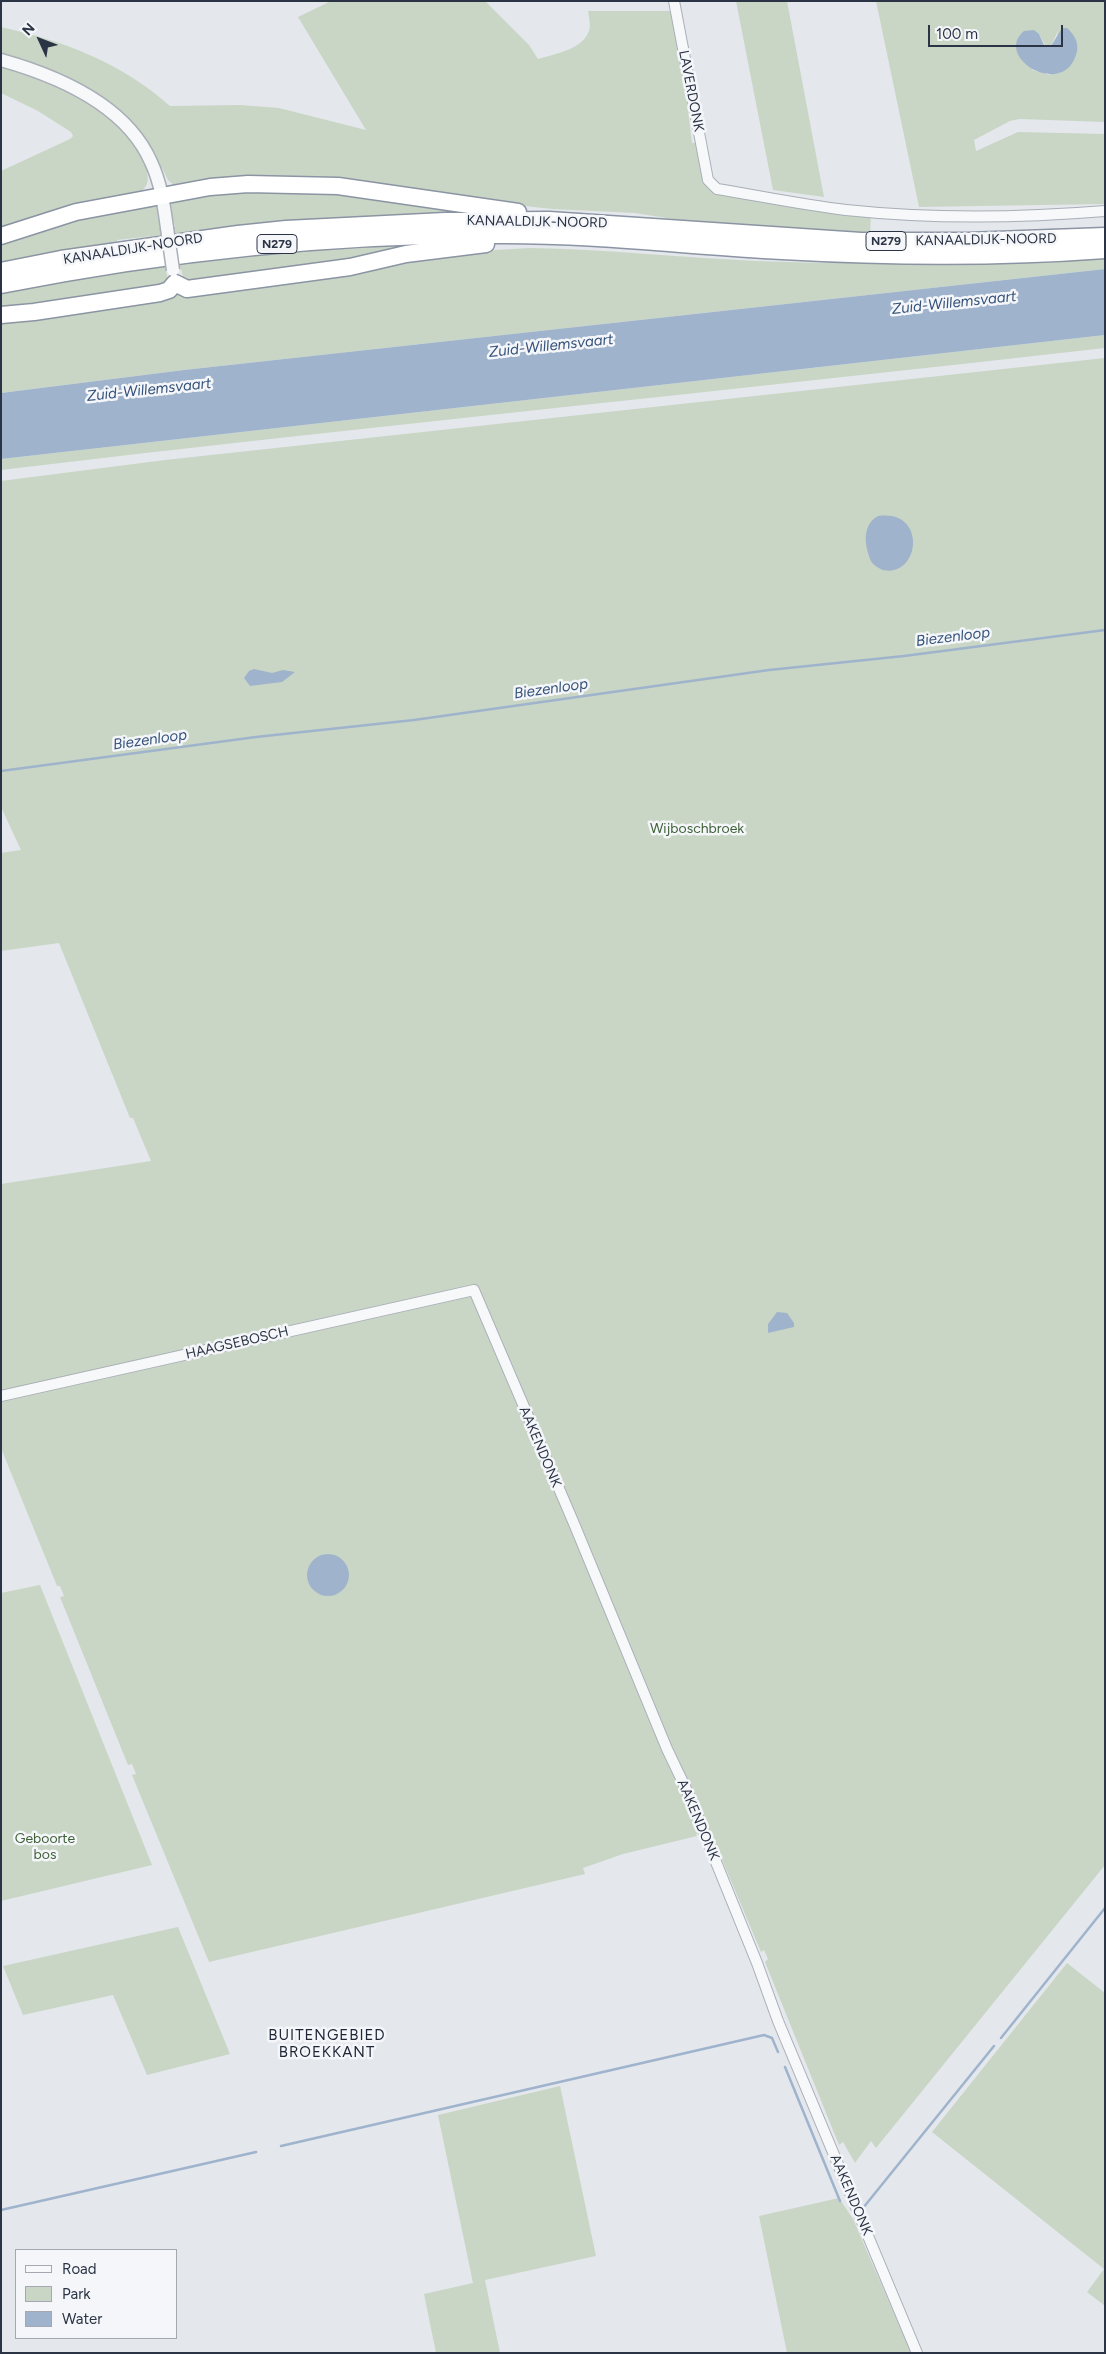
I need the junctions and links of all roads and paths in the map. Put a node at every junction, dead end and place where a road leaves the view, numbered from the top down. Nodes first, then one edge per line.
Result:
1 (674, 1) edge
2 (1, 60) edge
3 (708, 180) joint
4 (162, 195) junction
5 (1105, 212) edge
6 (549, 220) junction
7 (1, 236) edge
8 (555, 236) junction
9 (1105, 236) edge
10 (1105, 250) edge
11 (1, 271) edge
12 (174, 277) junction
13 (1, 285) edge
14 (1, 315) edge
15 (474, 1290) joint
16 (1, 1396) edge
17 (917, 2353) edge

1 - 3 street, LAVERDONK
2 - 4 street
3 - 5 street, KANAALDIJK-NOORD
4 - 6 highway, N279
4 - 7 highway, N279
4 - 12 street, bridge
6 - 9 highway, KANAALDIJK-NOORD / N279
6 - 11 highway, KANAALDIJK-NOORD / N279
8 - 10 highway, KANAALDIJK-NOORD / N279
8 - 12 highway, N279
8 - 13 highway, KANAALDIJK-NOORD / N279
12 - 14 highway
15 - 16 street, HAAGSEBOSCH
15 - 17 street, AAKENDONK

